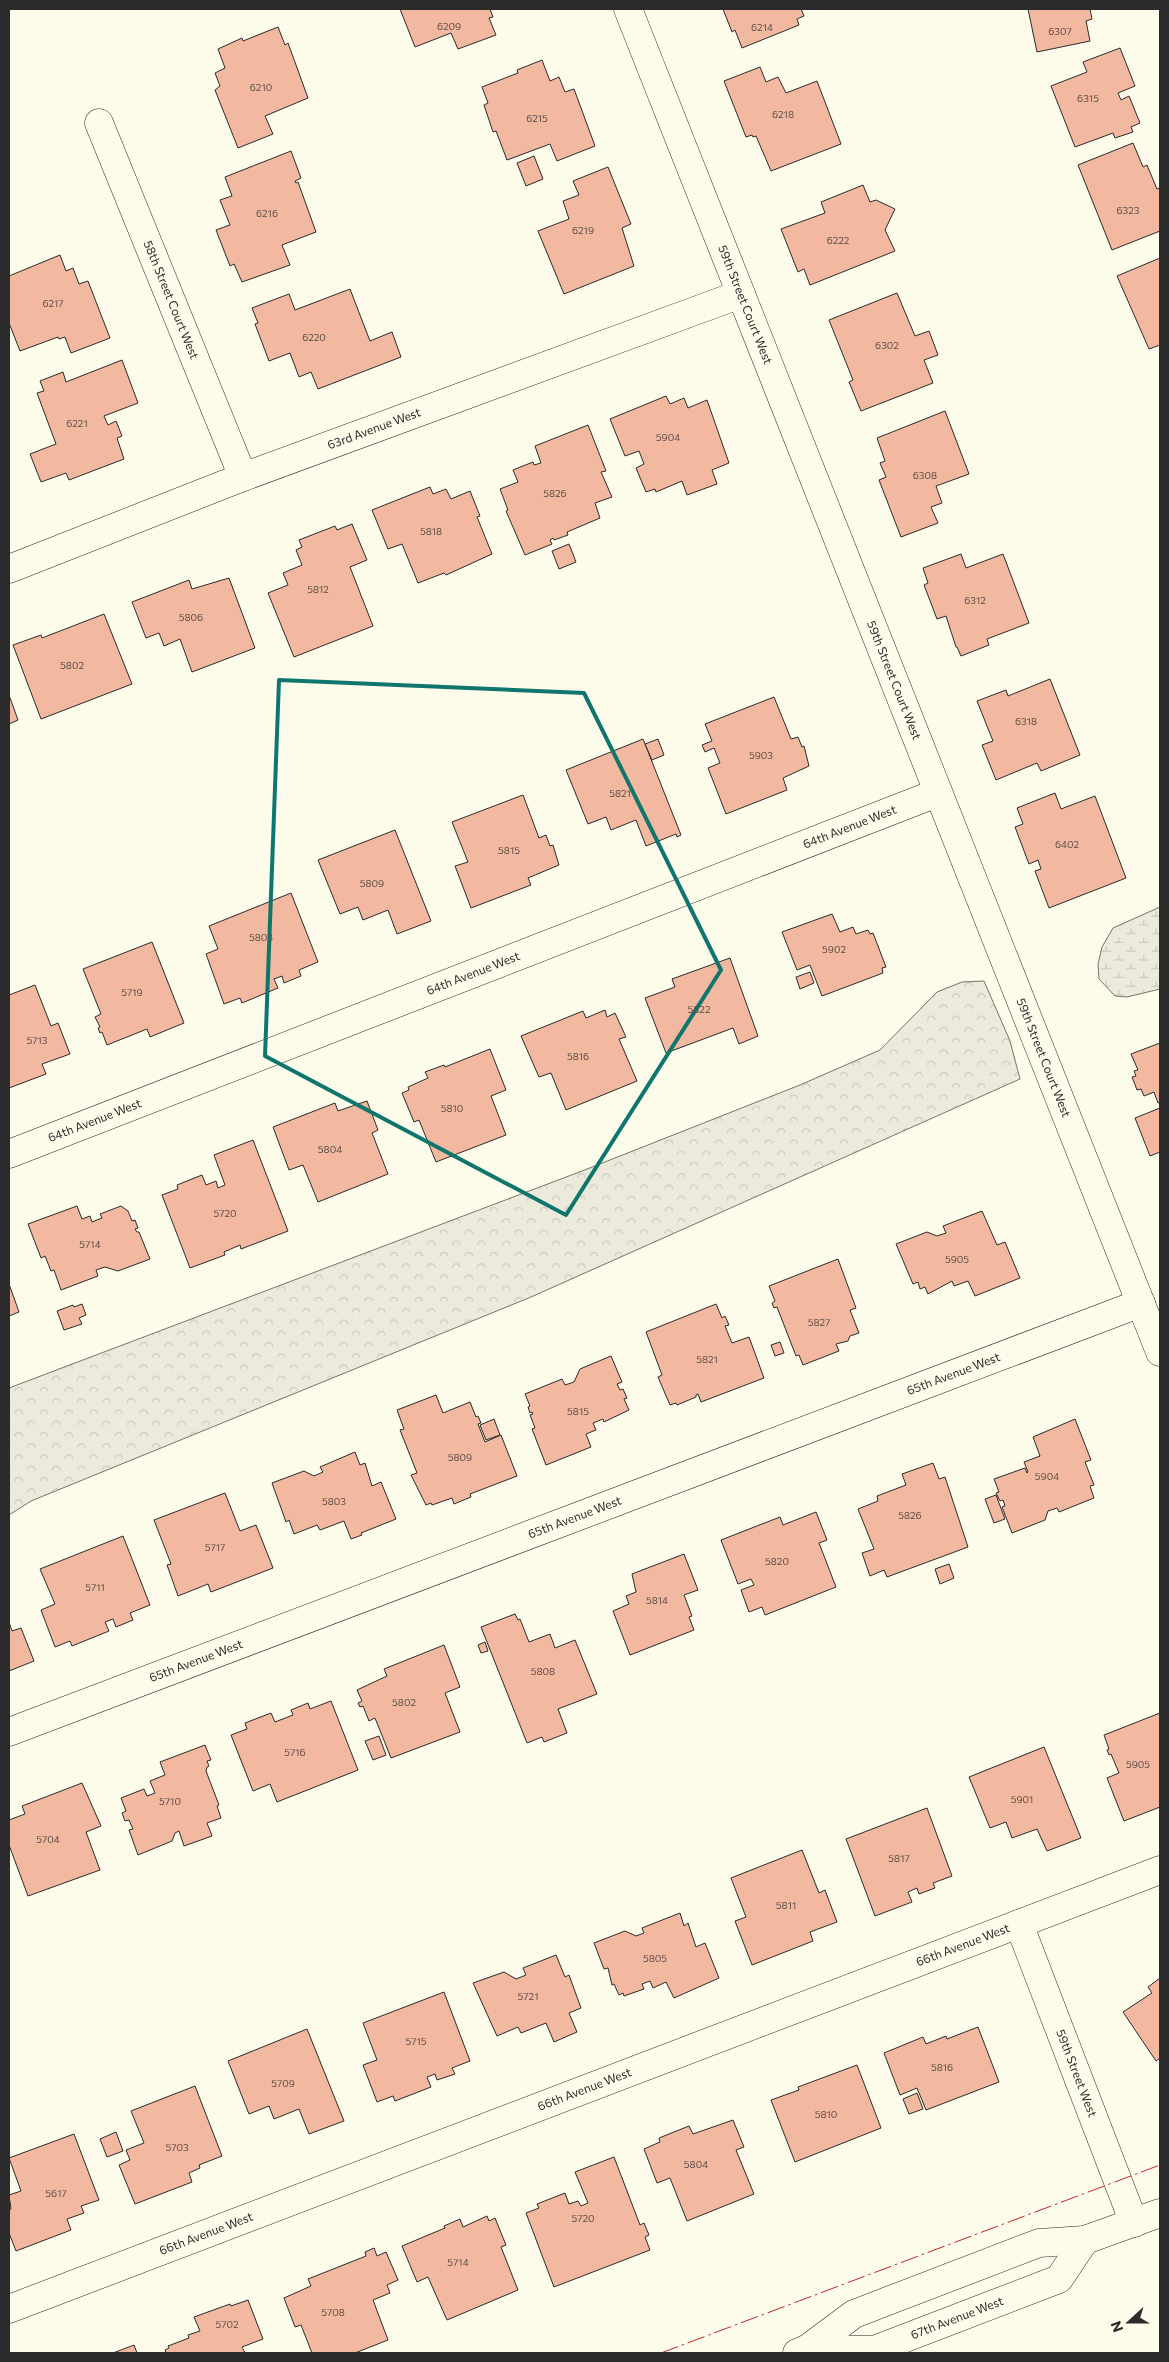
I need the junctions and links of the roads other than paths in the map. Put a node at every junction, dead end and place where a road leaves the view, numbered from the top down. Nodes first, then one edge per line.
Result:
1 (628, 9) edge
2 (99, 123) dead end
3 (741, 294) junction
4 (243, 477) junction
5 (9, 569) edge
6 (938, 793) junction
7 (9, 1154) edge
8 (1141, 1303) junction
9 (1160, 1352) edge
10 (9, 1732) edge
11 (1160, 1870) edge
12 (1019, 1924) junction
13 (1160, 2213) edge
14 (1134, 2223) junction
15 (1085, 2240) junction
16 (9, 2309) edge
17 (802, 2351) edge

1 - 3 street, 59th Street Court West
2 - 4 street, 58th Street Court West
3 - 4 street, 63rd Avenue West
3 - 6 street, 59th Street Court West
4 - 5 street, 63rd Avenue West
6 - 7 street, 64th Avenue West
6 - 8 street, 59th Street Court West
8 - 9 street, 59th Street Court West
8 - 10 street, 65th Avenue West
11 - 12 street, 66th Avenue West
12 - 14 street, 59th Street West
12 - 16 street, 66th Avenue West
13 - 14 street, 67th Avenue West
14 - 15 street, 67th Avenue West
15 - 17 street, 67th Avenue West
15 - 17 street, 67th Avenue West

